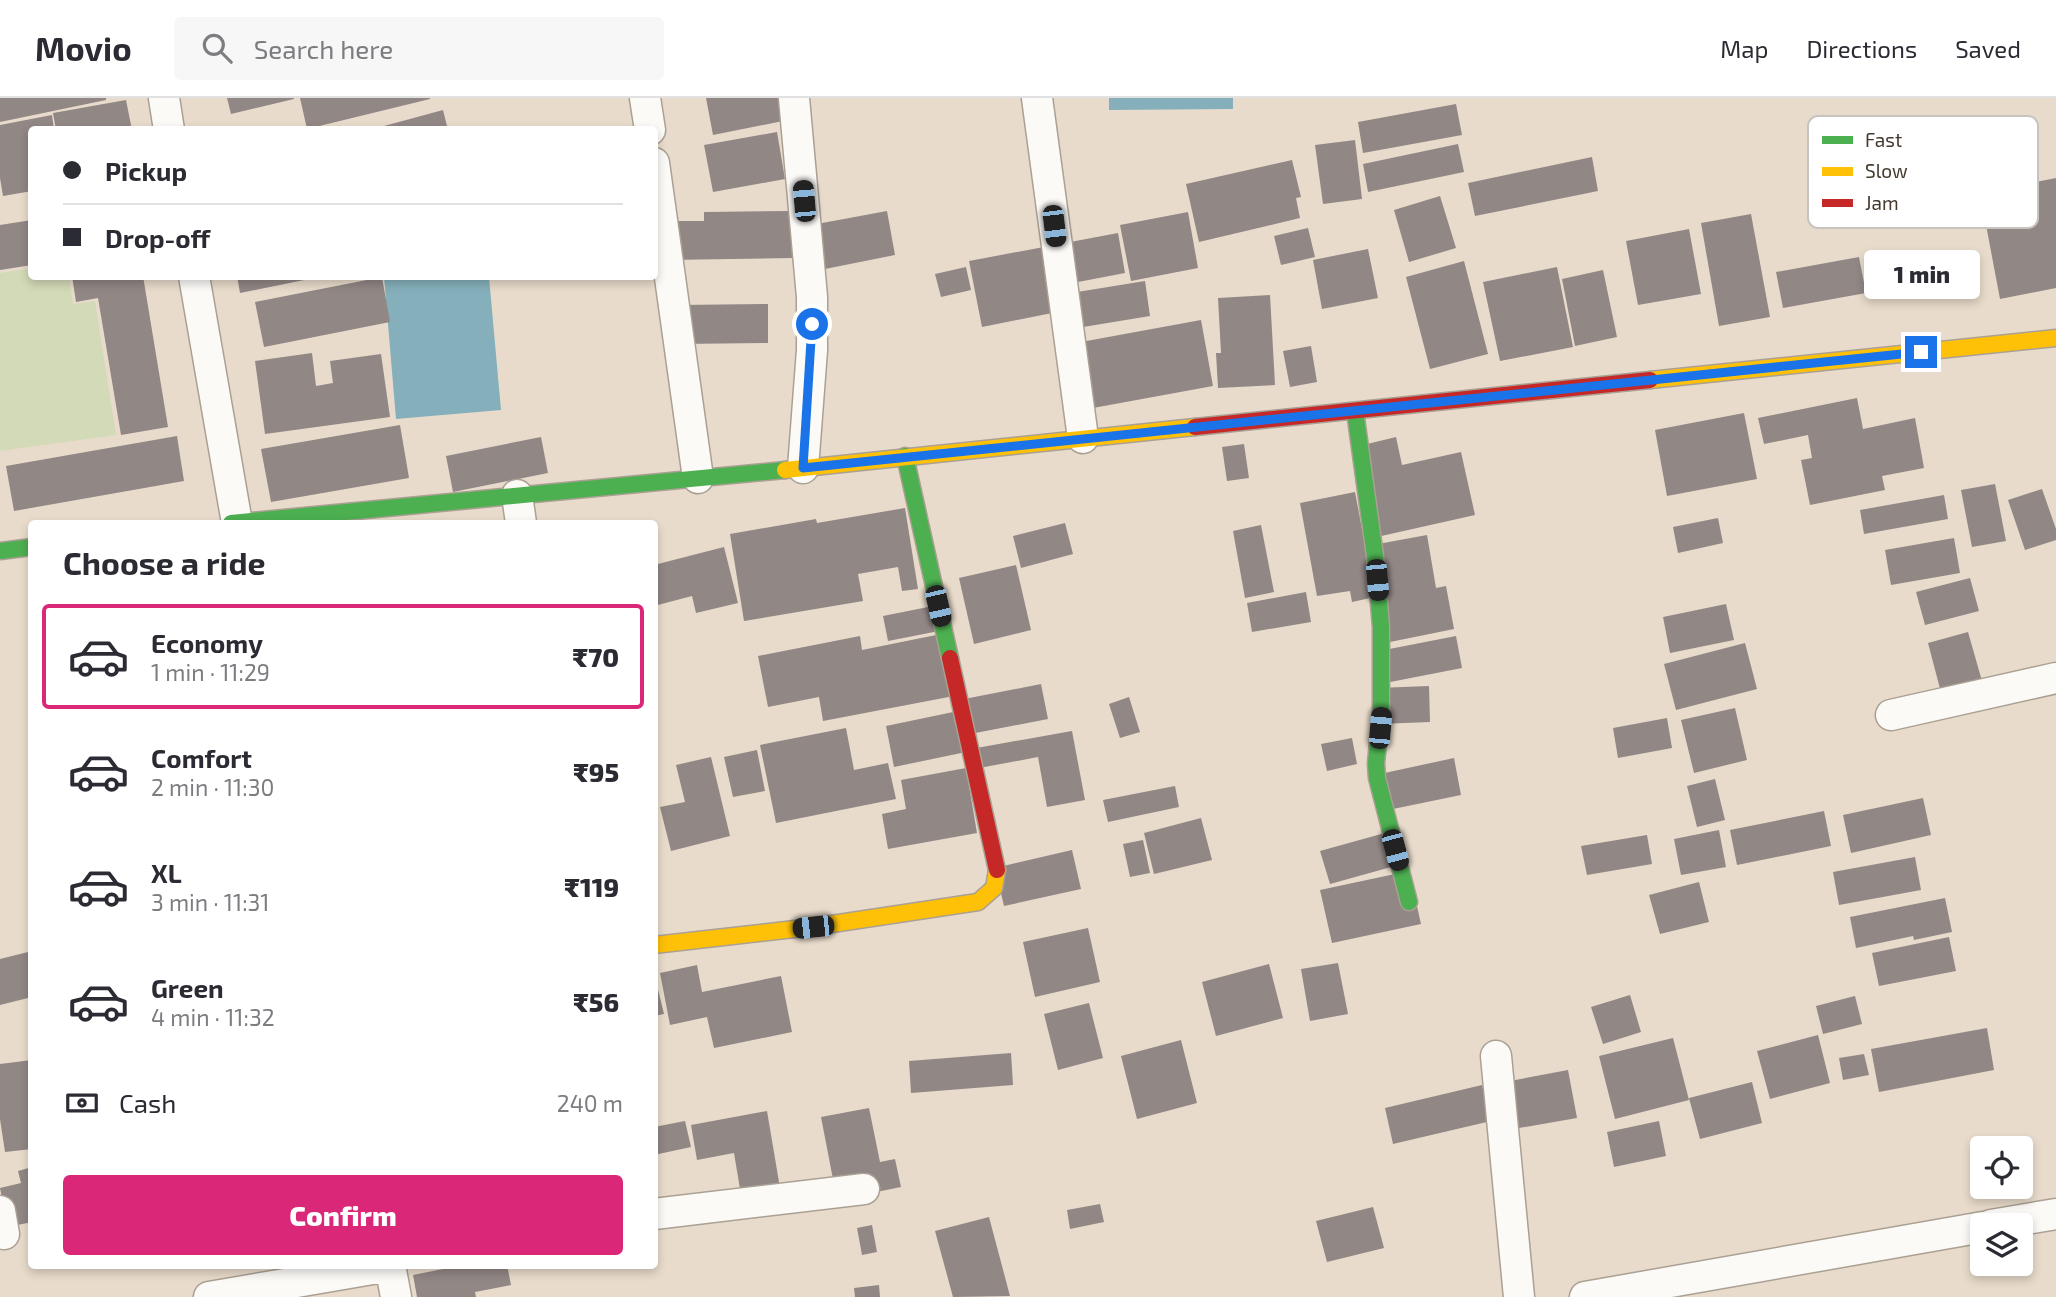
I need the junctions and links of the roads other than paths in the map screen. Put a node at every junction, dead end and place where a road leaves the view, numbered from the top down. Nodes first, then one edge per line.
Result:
1 (164, 98) edge
2 (646, 98) edge
3 (794, 98) edge
4 (1037, 98) edge
5 (168, 126) edge
6 (650, 126) edge
7 (658, 192) edge
8 (195, 280) edge
9 (2056, 338) edge
10 (1355, 411) junction
11 (1083, 438) junction
12 (905, 456) junction
13 (803, 468) junction
14 (698, 478) junction
15 (519, 509) edge
16 (236, 520) edge
17 (297, 520) edge
18 (28, 548) edge
19 (0, 551) edge
20 (2056, 678) edge
21 (1891, 715) dead end
22 (1409, 902) dead end
23 (658, 945) edge
24 (1496, 1056) dead end
25 (864, 1189) dead end
26 (658, 1214) edge
27 (2056, 1214) edge
28 (2033, 1218) edge
29 (1970, 1229) edge
30 (372, 1269) edge
31 (391, 1269) edge
32 (1595, 1296) edge
33 (209, 1297) edge
34 (396, 1297) edge
35 (1519, 1297) edge

1 - 5 street
2 - 6 street
3 - 13 street
4 - 11 street
7 - 14 street
8 - 16 street
9 - 10 main road
10 - 11 main road
10 - 22 main road
11 - 12 main road
12 - 13 main road
12 - 23 main road
13 - 14 main road
14 - 15 main road
15 - 17 main road
18 - 19 main road
20 - 21 street
24 - 35 street
25 - 26 street
27 - 28 street
29 - 32 street
30 - 33 street
31 - 34 street

